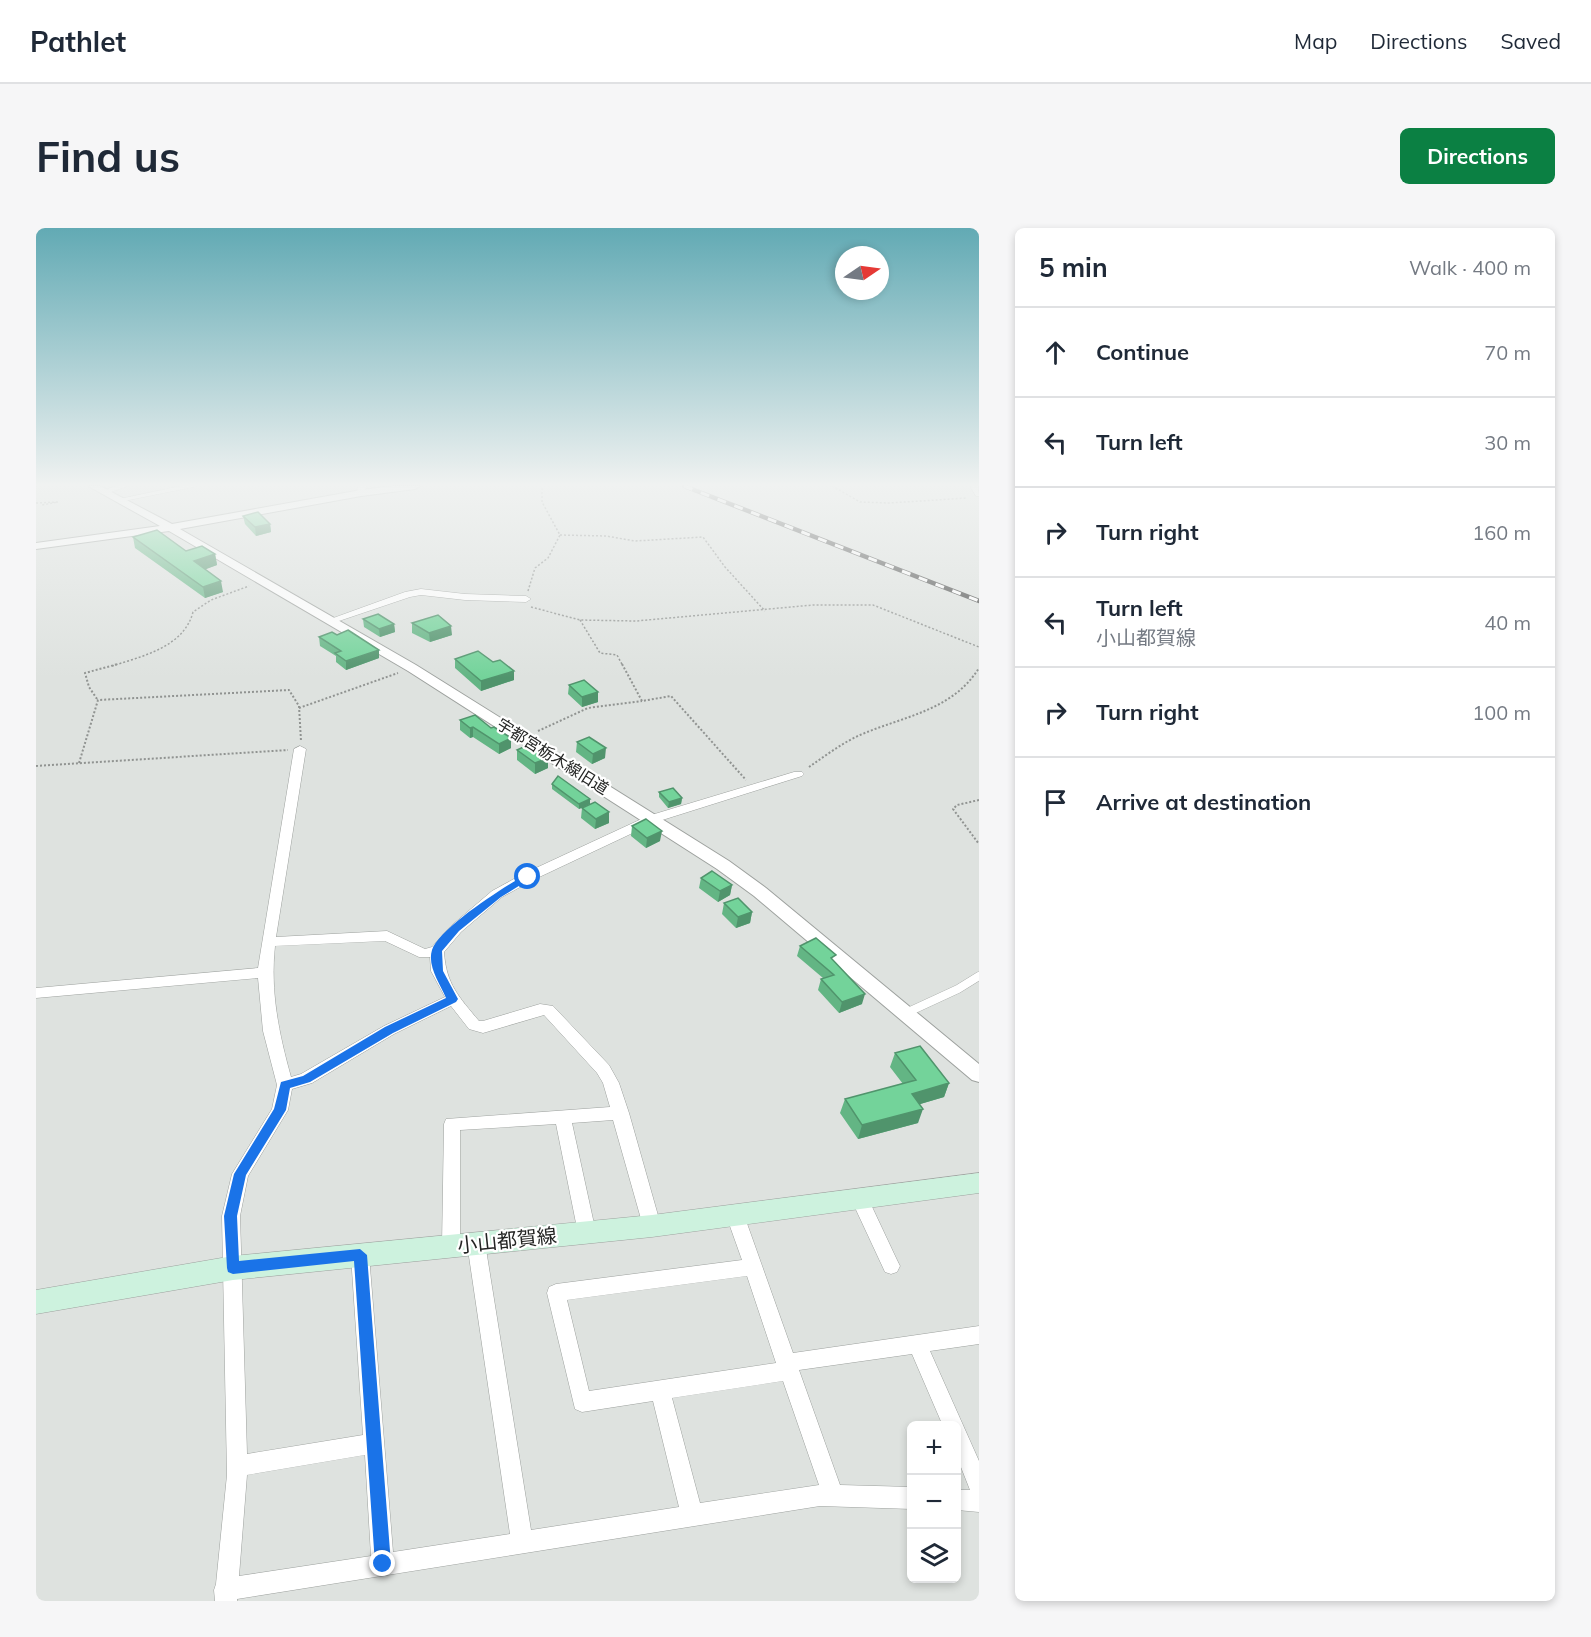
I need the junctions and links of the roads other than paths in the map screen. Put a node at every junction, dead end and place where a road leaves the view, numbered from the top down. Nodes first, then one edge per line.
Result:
1 (208, 550) edge
2 (526, 599) road end
3 (330, 621) junction
4 (300, 749) road end
5 (798, 774) road end
6 (652, 819) junction
7 (268, 942) junction
8 (437, 951) junction
9 (265, 972) junction
10 (979, 976) edge
11 (36, 993) edge
12 (453, 999) junction
13 (905, 1013) junction
14 (979, 1075) edge
15 (285, 1085) junction
16 (621, 1113) junction
17 (562, 1116) junction
18 (979, 1183) edge
19 (860, 1199) junction
20 (735, 1215) junction
21 (652, 1226) junction
22 (587, 1233) junction
23 (476, 1244) junction
24 (451, 1246) junction
25 (360, 1255) junction
26 (891, 1266) dead end
27 (753, 1267) junction
28 (233, 1268) junction
29 (36, 1302) edge
30 (979, 1335) edge
31 (917, 1344) junction
32 (788, 1367) junction
33 (660, 1390) junction
34 (951, 1421) edge
35 (374, 1443) junction
36 (961, 1443) edge
37 (237, 1466) junction
38 (979, 1486) edge
39 (833, 1495) junction
40 (907, 1498) edge
41 (961, 1500) edge
42 (979, 1501) edge
43 (692, 1515) junction
44 (522, 1541) junction
45 (383, 1564) junction
46 (225, 1595) edge

1 - 3 street, 宇都宮栃木線旧道
2 - 3 street
3 - 6 street, 宇都宮栃木線旧道
4 - 7 street
5 - 6 street
6 - 8 street
6 - 13 street, 宇都宮栃木線旧道
7 - 8 street
7 - 9 street
8 - 12 street
9 - 11 street
9 - 15 street
10 - 13 lane
12 - 15 street
12 - 16 street
13 - 14 street, 宇都宮栃木線旧道
15 - 28 street
16 - 17 street
16 - 21 street
17 - 22 street
17 - 24 street
18 - 19 main road, 小山都賀線
19 - 20 main road, 小山都賀線
19 - 26 street
20 - 21 main road, 小山都賀線
20 - 27 street
21 - 22 main road, 小山都賀線
22 - 23 main road, 小山都賀線
23 - 24 main road, 小山都賀線
23 - 44 street
24 - 25 main road, 小山都賀線
25 - 28 main road, 小山都賀線
25 - 35 street
27 - 32 street
27 - 33 street
28 - 29 main road, 小山都賀線
28 - 37 street
30 - 31 street
31 - 32 street
31 - 34 street
32 - 33 street
32 - 39 street
33 - 43 street
35 - 37 street
35 - 45 street
36 - 38 street
37 - 46 street
39 - 40 street
39 - 43 street
41 - 42 street
43 - 44 street
44 - 45 street
45 - 46 street

